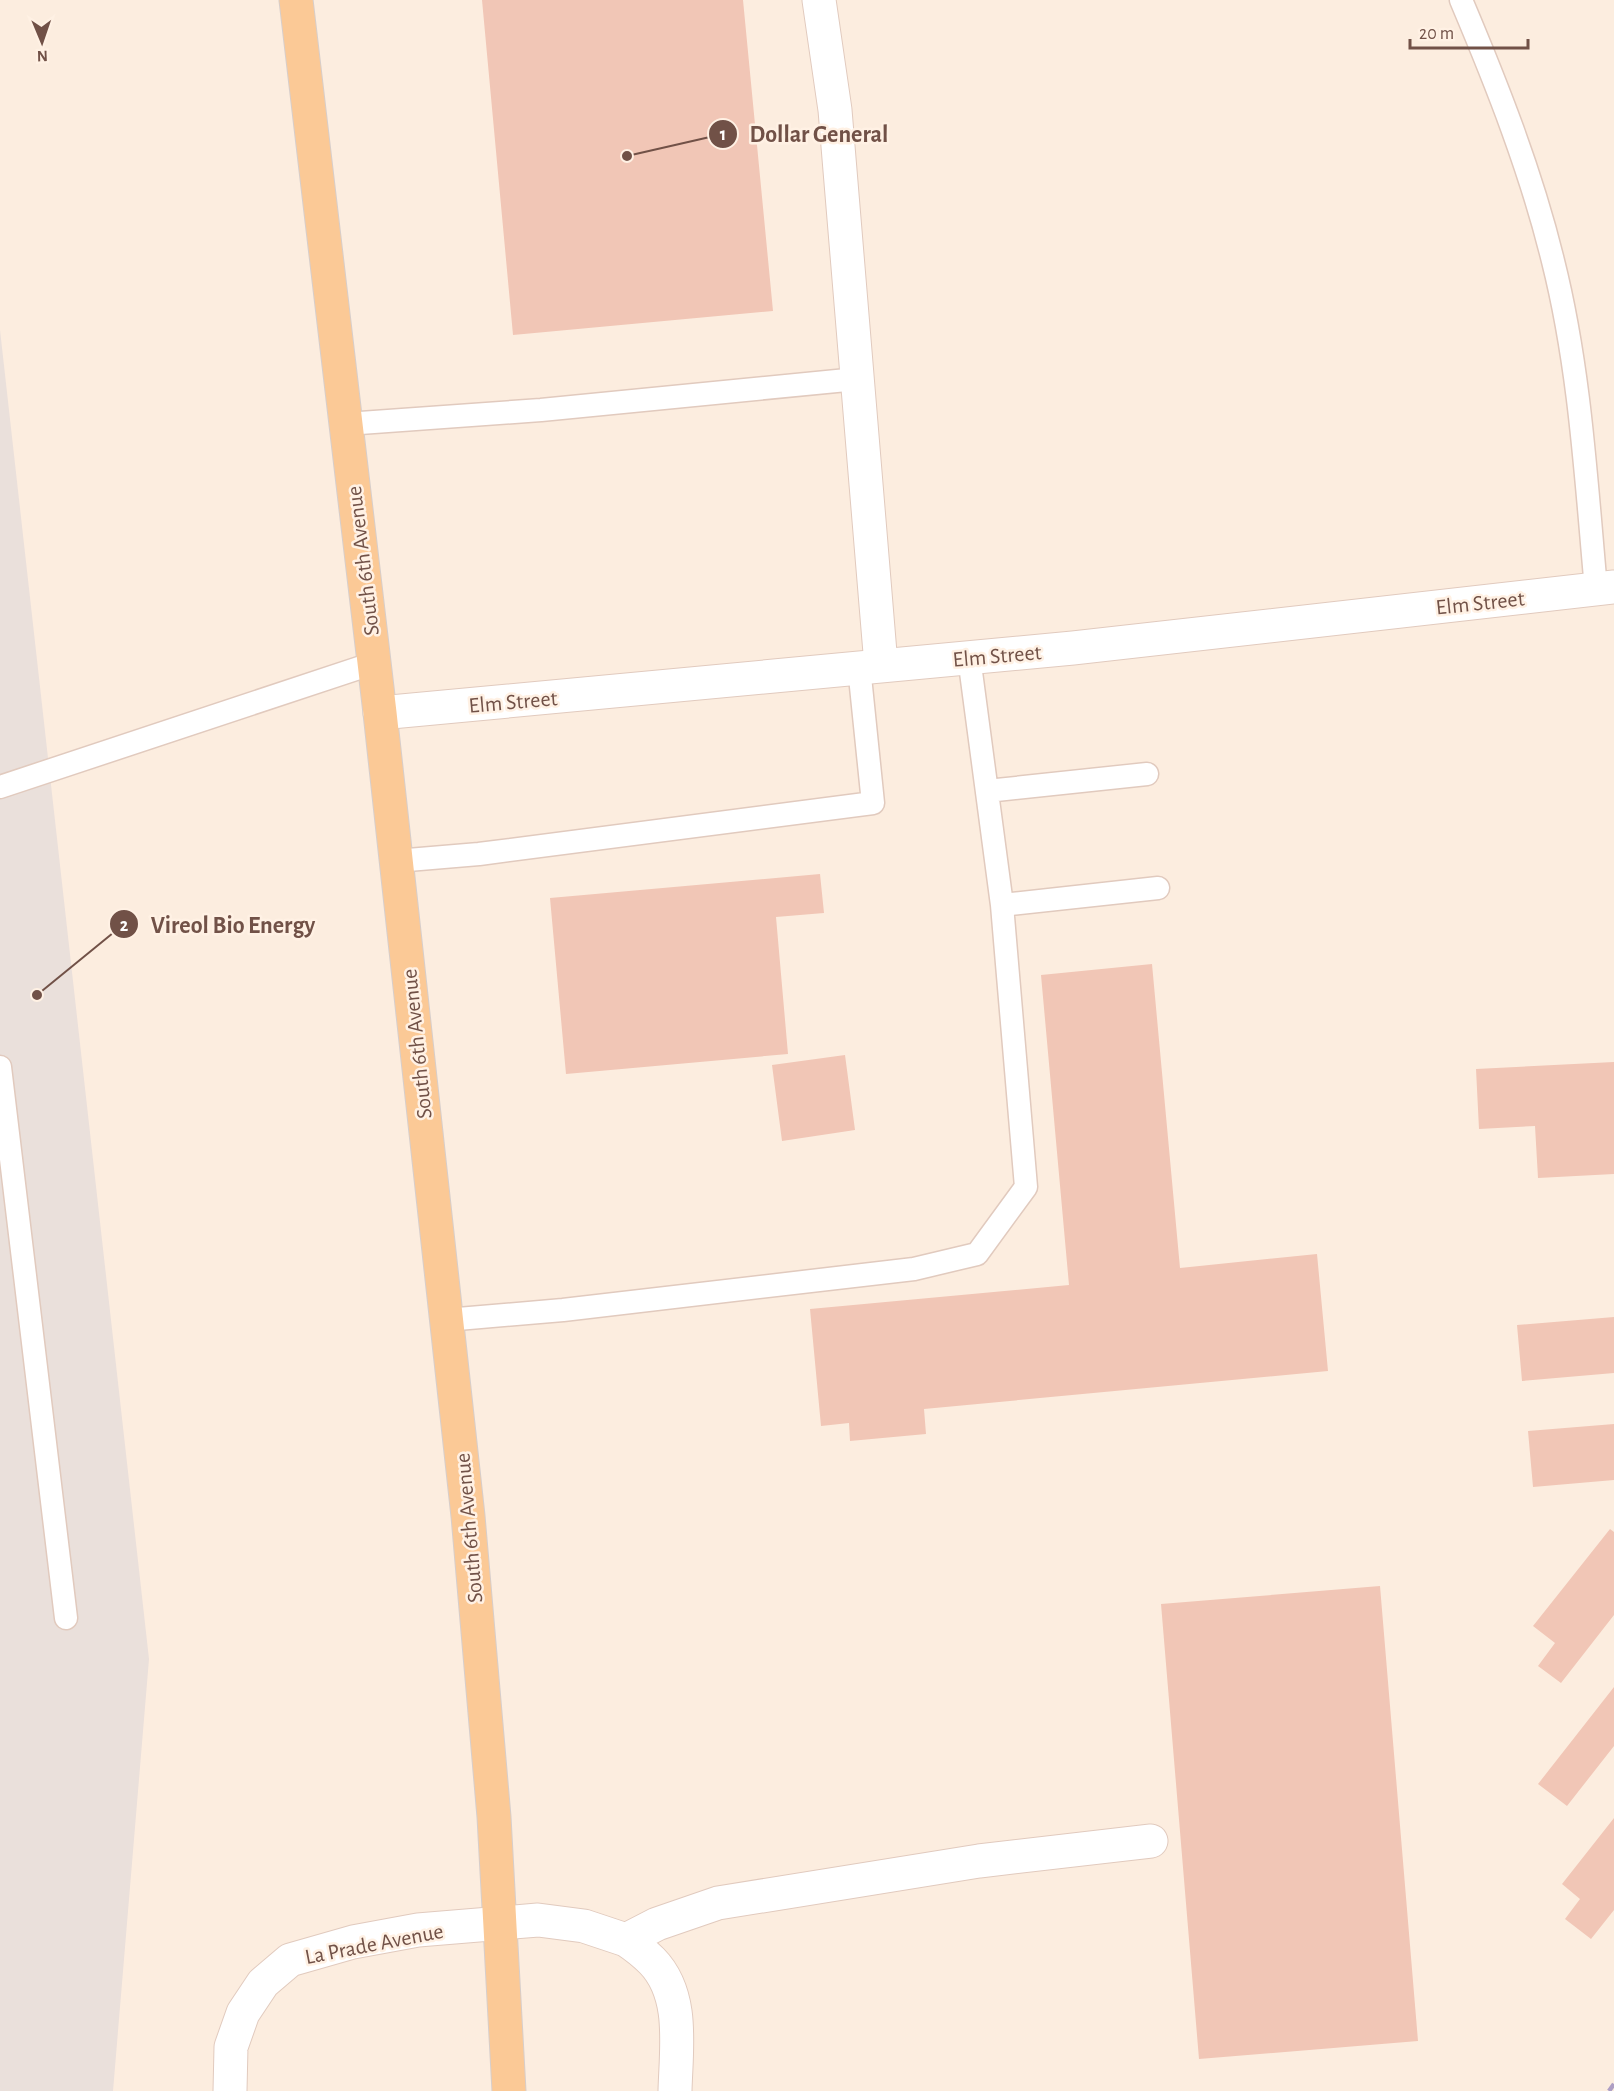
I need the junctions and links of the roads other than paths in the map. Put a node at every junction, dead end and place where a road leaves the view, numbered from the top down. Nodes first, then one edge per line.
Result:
1 (297, 0) edge
2 (819, 0) edge
3 (1461, 0) edge
4 (857, 379) junction
5 (346, 424) junction
6 (1605, 588) edge
7 (969, 657) junction
8 (374, 663) junction
9 (870, 666) junction
10 (380, 713) junction
11 (1147, 774) dead end
12 (0, 786) edge
13 (987, 791) junction
14 (396, 861) junction
15 (1158, 888) dead end
16 (1002, 905) junction
17 (0, 1066) edge
18 (446, 1320) junction
19 (66, 1618) dead end
20 (1151, 1841) dead end
21 (500, 1923) junction
22 (626, 1940) junction
23 (230, 2091) edge
24 (509, 2091) edge
25 (675, 2091) edge

1 - 5 main road, South 6th Avenue
2 - 4 street
3 - 6 lane
4 - 5 lane
4 - 9 street
5 - 8 main road, South 6th Avenue
6 - 7 street, Elm Street
7 - 9 street, Elm Street
7 - 13 lane
8 - 10 main road, South 6th Avenue
8 - 12 lane
9 - 10 street, Elm Street
9 - 14 lane
10 - 14 main road, South 6th Avenue
11 - 13 lane
13 - 16 lane
14 - 18 main road, South 6th Avenue
15 - 16 lane
16 - 18 lane
17 - 19 lane
18 - 21 main road, South 6th Avenue
20 - 22 street
21 - 22 street, La Prade Avenue
21 - 23 street, La Prade Avenue
21 - 24 main road, South 6th Avenue
22 - 25 street

